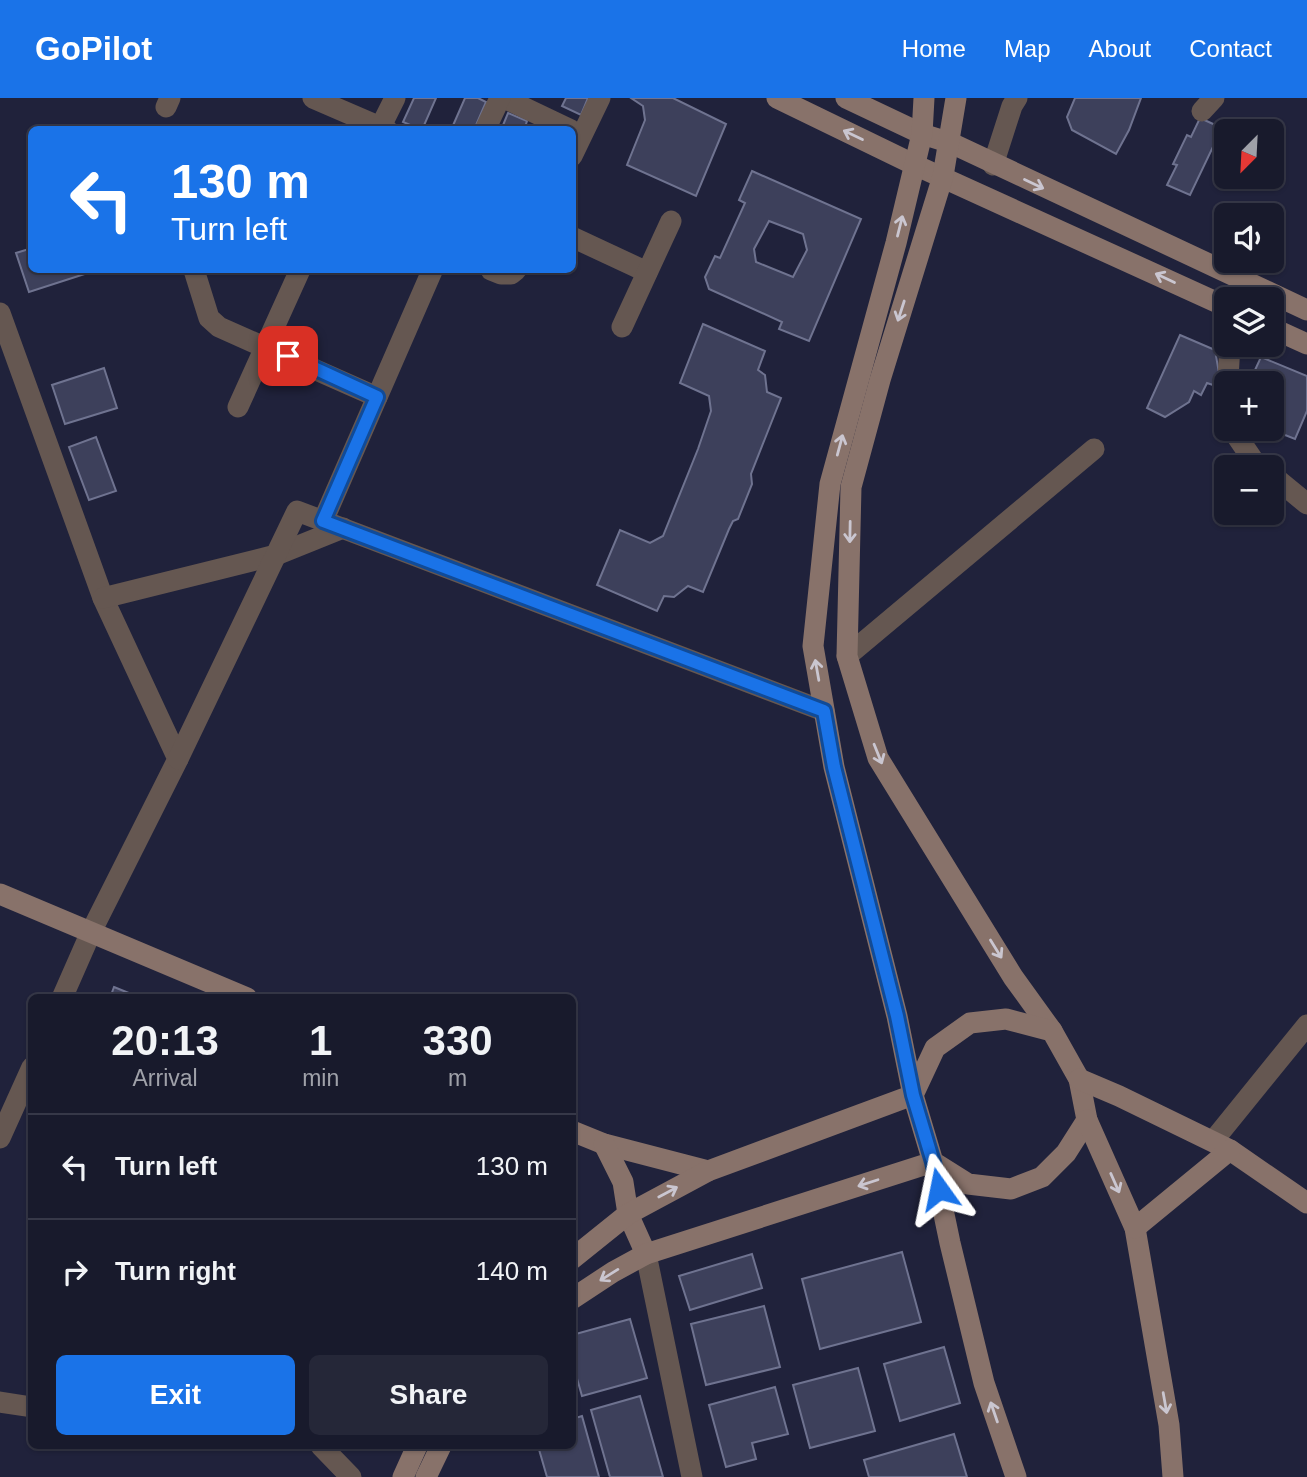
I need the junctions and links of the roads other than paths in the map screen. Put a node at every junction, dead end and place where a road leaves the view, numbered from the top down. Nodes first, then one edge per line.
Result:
1 (313, 98) edge
2 (395, 98) edge
3 (502, 98) edge
4 (600, 98) edge
5 (777, 98) edge
6 (846, 98) edge
7 (924, 98) edge
8 (956, 98) edge
9 (1017, 98) edge
10 (375, 126) edge
11 (383, 126) edge
12 (487, 126) edge
13 (562, 126) edge
14 (576, 131) edge
15 (922, 134) junction
16 (951, 143) junction
17 (915, 164) junction
18 (993, 165) junction
19 (943, 176) junction
20 (671, 220) dead end
21 (576, 239) edge
22 (648, 272) junction
23 (195, 273) edge
24 (299, 273) edge
25 (431, 273) edge
26 (1214, 301) edge
27 (1307, 310) edge
28 (0, 313) edge
29 (622, 327) dead end
30 (1284, 333) edge
31 (1307, 344) edge
32 (265, 346) junction
33 (377, 397) junction
34 (238, 407) dead end
35 (1094, 449) dead end
36 (1284, 485) edge
37 (1307, 503) edge
38 (333, 524) junction
39 (276, 555) junction
40 (103, 598) junction
41 (847, 656) junction
42 (824, 711) junction
43 (178, 759) junction
44 (0, 894) edge
45 (91, 932) junction
46 (64, 994) edge
47 (238, 994) edge
48 (1307, 1025) edge
49 (1052, 1031) junction
50 (28, 1072) edge
51 (1079, 1080) junction
52 (913, 1095) junction
53 (8, 1097) edge
54 (1087, 1120) junction
55 (576, 1133) edge
56 (0, 1138) edge
57 (604, 1144) junction
58 (1222, 1145) junction
59 (933, 1162) junction
60 (708, 1171) junction
61 (1307, 1203) edge
62 (628, 1214) junction
63 (1135, 1228) junction
64 (646, 1254) junction
65 (576, 1256) edge
66 (576, 1296) edge
67 (0, 1402) edge
68 (28, 1406) edge
69 (324, 1449) edge
70 (417, 1449) edge
71 (440, 1449) edge
72 (351, 1477) edge
73 (403, 1477) edge
74 (426, 1477) edge
75 (692, 1477) edge
76 (1016, 1477) edge
77 (1173, 1477) edge

1 - 10 street
2 - 11 street
3 - 12 street
3 - 13 street
4 - 14 street
17 -> 5 main road
6 - 15 main road
7 - 15 main road
8 - 16 main road
9 - 18 street
15 - 16 main road
15 - 17 main road
16 - 18 main road
16 - 19 main road
17 - 19 main road
42 -> 17 main road
18 -> 27 main road
26 -> 19 main road
19 -> 41 main road
20 - 22 street
21 - 22 street
22 - 29 street
23 - 32 street
24 - 32 street
25 - 33 street
28 - 40 street
30 - 31 main road
32 - 33 street
32 - 34 street
33 - 38 street
35 - 41 street
36 - 37 street
38 - 39 street
38 - 39 street
38 - 42 street
39 - 40 street
39 - 43 street
40 - 43 street
41 -> 49 main road
42 - 52 main road
43 - 45 street
44 - 45 main road
45 - 46 street
45 - 47 main road
48 - 58 street
49 - 51 main road
49 - 52 main road
50 - 53 street
51 - 54 main road
51 - 58 main road
52 - 59 main road
52 - 60 main road
53 - 56 street
54 - 59 main road
54 -> 63 main road
55 - 57 main road
57 - 60 main road
57 - 62 main road
58 - 61 main road
58 - 63 main road
59 -> 64 main road
76 -> 59 main road
62 -> 60 main road
62 - 64 main road
62 - 65 main road
63 -> 77 main road
64 -> 66 main road
64 - 75 street
67 - 68 street
69 - 72 street
70 - 73 main road
71 - 74 main road

